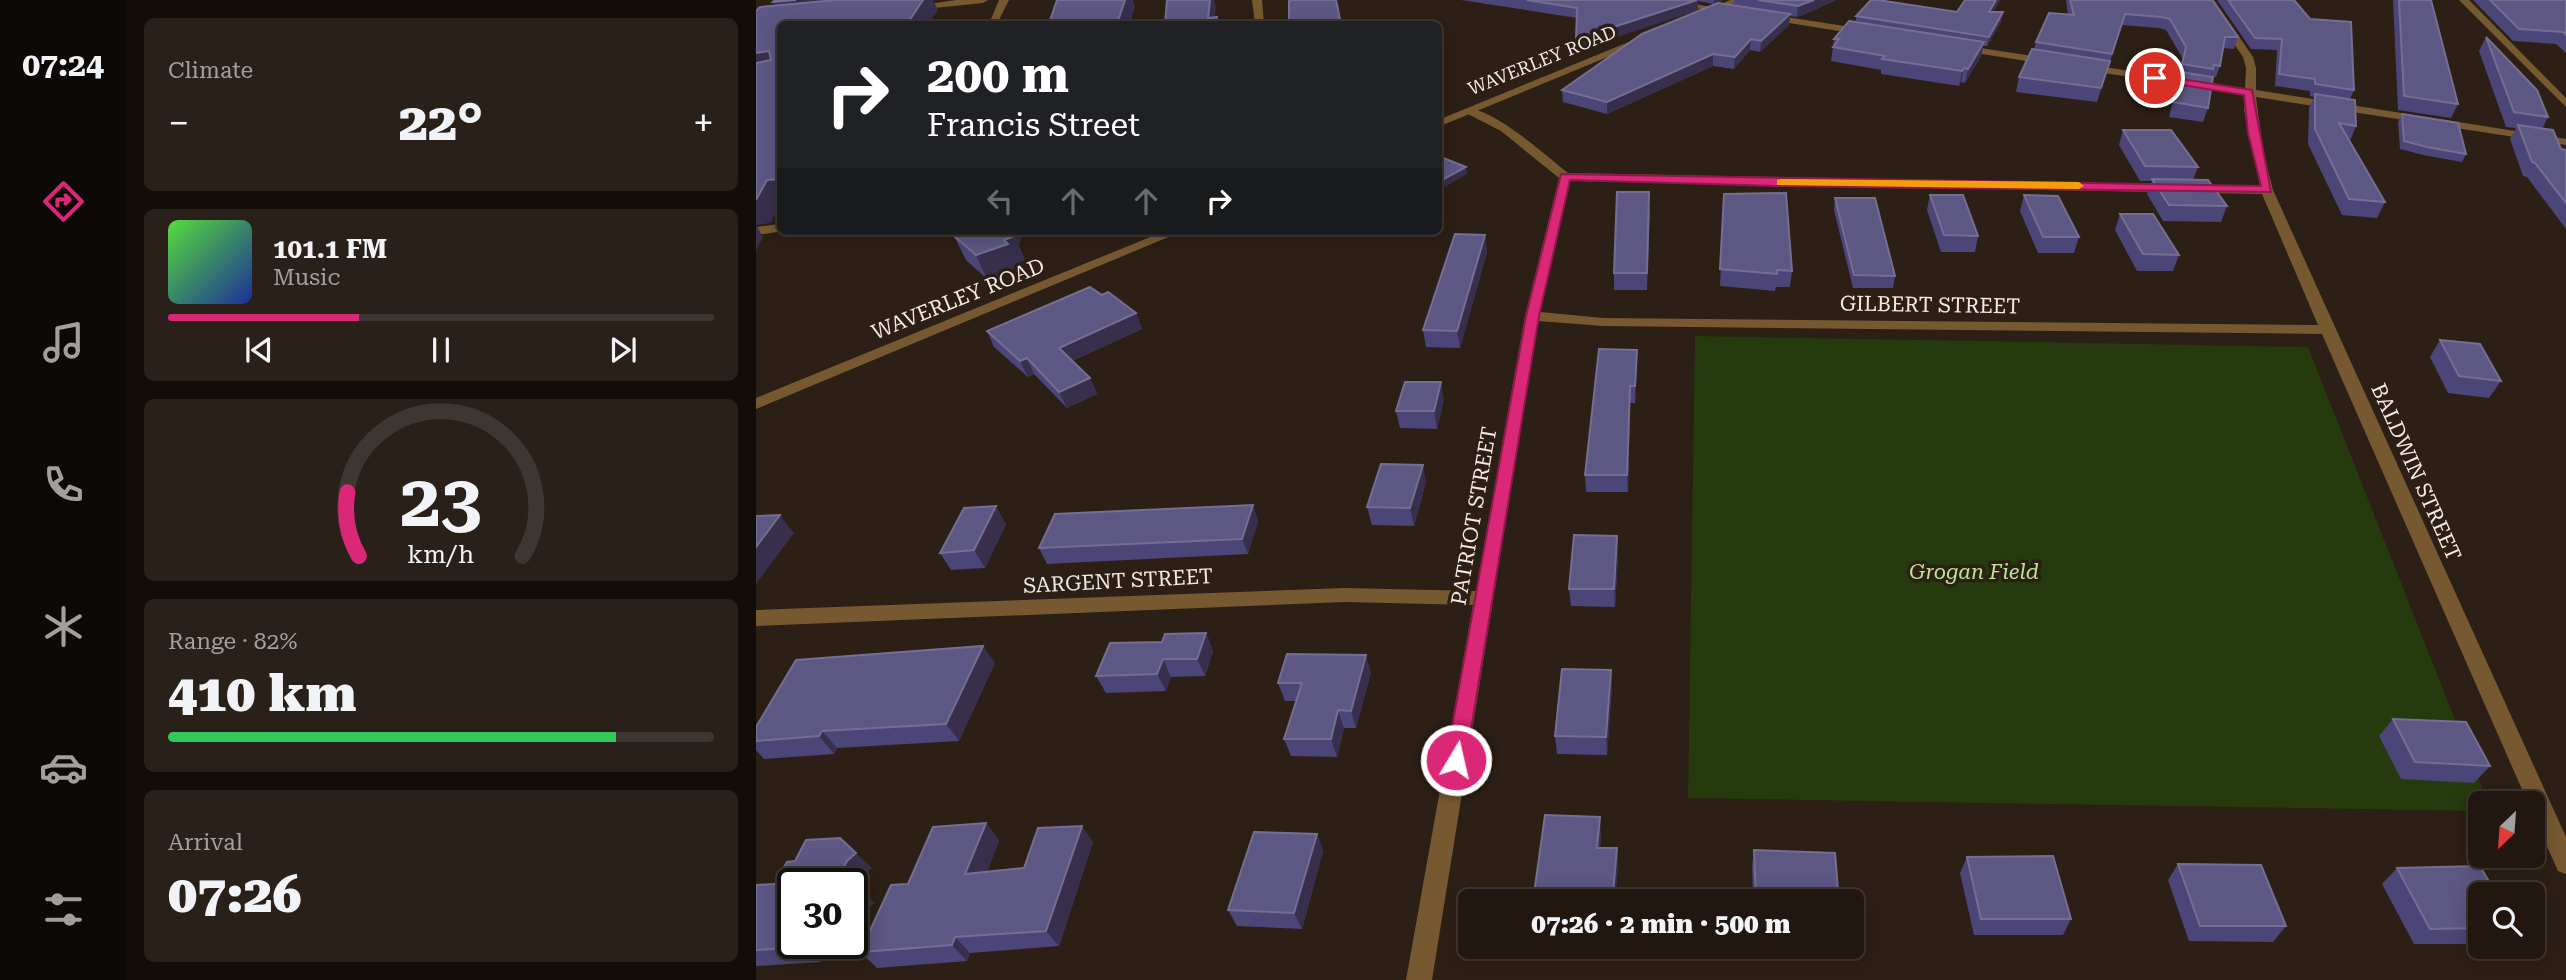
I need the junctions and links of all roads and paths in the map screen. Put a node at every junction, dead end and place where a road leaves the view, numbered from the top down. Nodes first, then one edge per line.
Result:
1 (983, 0) edge
2 (1004, 0) edge
3 (1257, 0) edge
4 (1654, 0) edge
5 (1738, 0) edge
6 (2209, 0) edge
7 (2464, 0) edge
8 (904, 8) edge
9 (1715, 9) junction
10 (1738, 13) edge
11 (1758, 16) edge
12 (1692, 19) edge
13 (994, 21) edge
14 (1260, 21) edge
15 (1881, 35) edge
16 (1651, 36) edge
17 (1947, 45) edge
18 (2249, 92) junction
19 (2566, 104) edge
20 (1470, 111) junction
21 (1442, 122) edge
22 (2566, 142) edge
23 (1565, 177) junction
24 (2267, 190) junction
25 (777, 228) edge
26 (756, 231) edge
27 (1165, 235) edge
28 (1532, 316) junction
29 (2328, 331) junction
30 (756, 404) edge
31 (1482, 597) junction
32 (756, 618) edge
33 (2566, 863) edge
34 (1419, 980) edge

1 - 8 street
2 - 13 street
3 - 14 street
4 - 9 street
5 - 9 street
6 - 18 street, BALDWIN STREET
7 - 19 street
9 - 10 street
9 - 12 street
11 - 15 street
16 - 20 street, WAVERLEY ROAD
17 - 18 street
18 - 22 street
18 - 24 street, BALDWIN STREET
20 - 21 street, WAVERLEY ROAD
20 - 23 street
23 - 24 street
23 - 28 street, PATRIOT STREET
24 - 29 street, BALDWIN STREET
25 - 26 street
27 - 30 street, WAVERLEY ROAD
28 - 29 street, GILBERT STREET
28 - 31 street, PATRIOT STREET
29 - 33 street, BALDWIN STREET
31 - 32 street, SARGENT STREET
31 - 34 street, PATRIOT STREET

